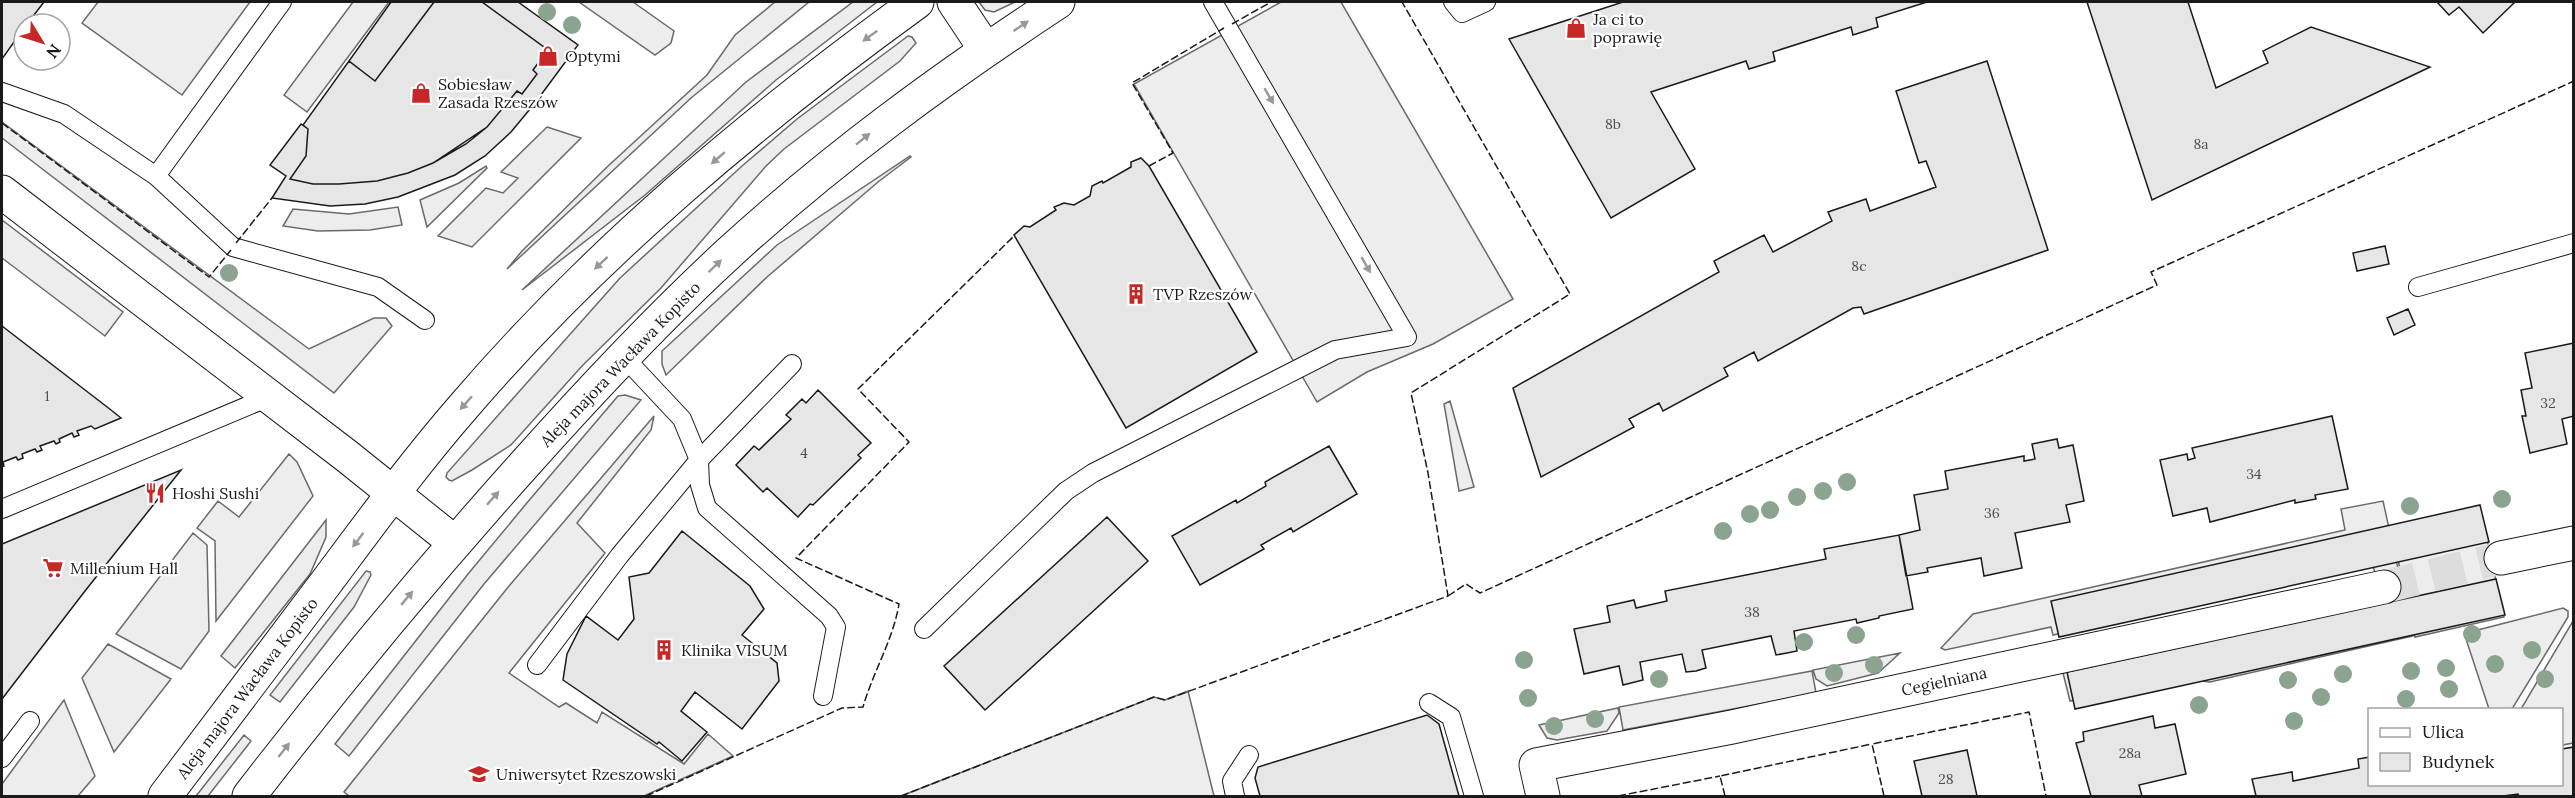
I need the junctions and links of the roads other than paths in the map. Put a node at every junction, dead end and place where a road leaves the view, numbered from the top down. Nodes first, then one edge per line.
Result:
1 (282, 2) edge
2 (917, 2) edge
3 (954, 2) edge
4 (1058, 2) edge
5 (1213, 2) edge
6 (1453, 2) edge
7 (1486, 2) edge
8 (986, 50) junction
9 (2, 92) edge
10 (156, 176) junction
11 (2, 192) edge
12 (2574, 243) edge
13 (2418, 287) dead end
14 (425, 320) dead end
15 (623, 356) junction
16 (792, 364) dead end
17 (269, 397) junction
18 (699, 460) junction
19 (393, 493) junction
20 (2, 509) edge
21 (454, 542) junction
22 (2574, 543) edge
23 (2502, 558) tunnel mouth
24 (2384, 586) tunnel mouth
25 (924, 629) dead end
26 (537, 665) dead end
27 (824, 696) dead end
28 (1429, 703) dead end
29 (30, 721) dead end
30 (1248, 755) dead end
31 (2, 758) edge
32 (165, 796) edge
33 (249, 796) edge
34 (1235, 796) edge
35 (1474, 796) edge
36 (1544, 796) edge

1 - 10 lane
2 -> 19 main road, Aleja majora Wacława Kopisto
3 - 8 main road
8 -> 4 main road, Aleja majora Wacława Kopisto
5 -> 25 lane
6 - 7 lane
15 -> 8 main road, Aleja majora Wacława Kopisto
9 - 10 lane
10 - 14 lane
11 - 17 main road
12 - 13 lane
15 - 18 lane
21 -> 15 main road, Aleja majora Wacława Kopisto
16 - 18 lane
17 - 19 main road
17 - 20 lane
18 - 26 lane
18 - 27 lane
19 - 21 main road
19 -> 32 main road, Aleja majora Wacława Kopisto
33 -> 21 main road, Aleja majora Wacława Kopisto
22 - 23 main road
24 - 36 main road, Cegielniana
28 - 35 lane
29 - 31 lane
30 - 34 lane

